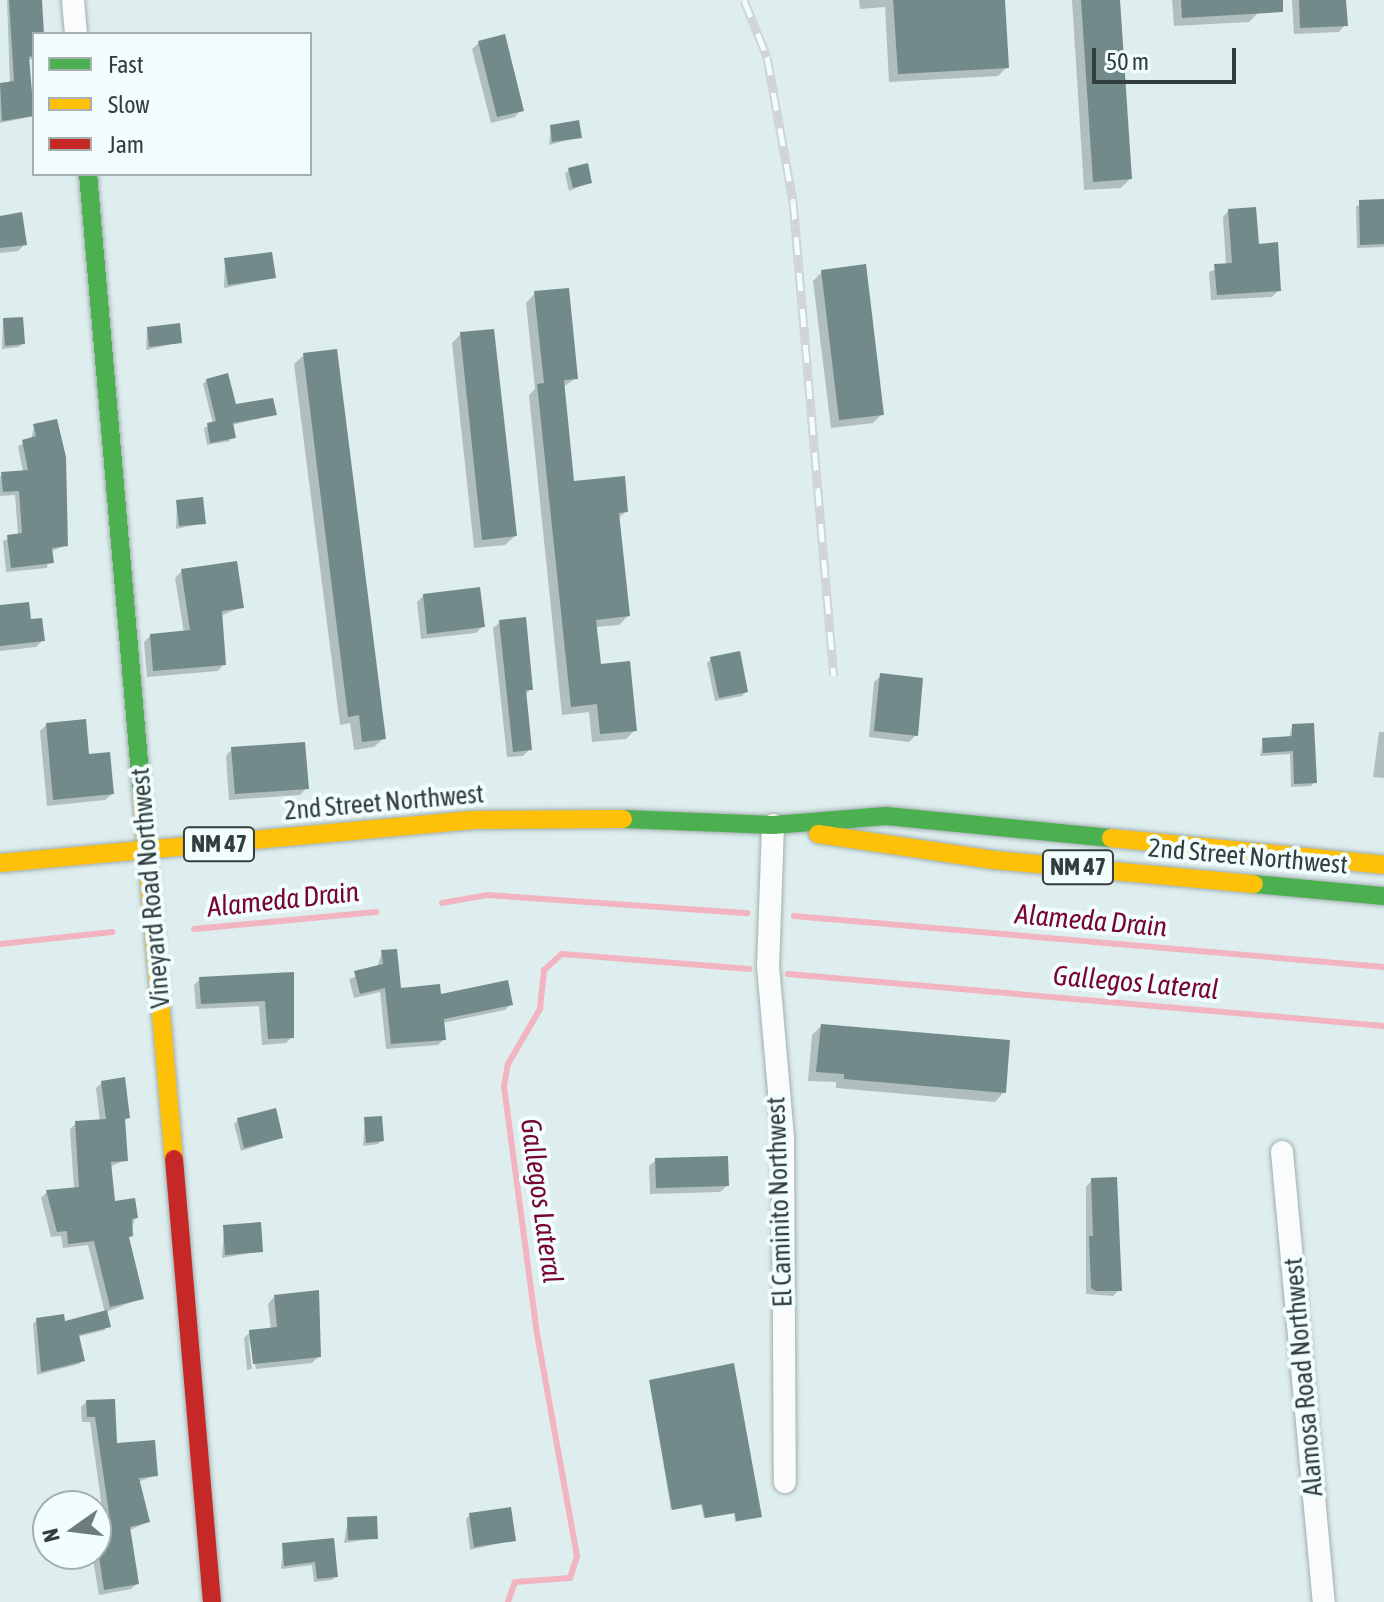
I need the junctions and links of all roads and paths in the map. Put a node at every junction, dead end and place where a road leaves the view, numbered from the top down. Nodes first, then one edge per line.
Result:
1 (73, 0) edge
2 (76, 32) edge
3 (88, 176) edge
4 (773, 825) junction
5 (148, 851) junction
6 (0, 863) edge
7 (1384, 865) edge
8 (1384, 896) edge
9 (1282, 1152) dead end
10 (785, 1482) dead end
11 (212, 1602) edge
12 (1324, 1602) edge

1 - 2 street
3 - 5 main road, Vineyard Road Northwest
4 - 5 main road, 2nd Street Northwest / NM 47
4 - 7 main road, 2nd Street Northwest / NM 47
4 - 8 main road, 2nd Street Northwest / NM 47
4 - 10 street, El Caminito Northwest
5 - 6 main road, 2nd Street Northwest / NM 47
5 - 11 main road, Vineyard Road Northwest
9 - 12 street, Alamosa Road Northwest

